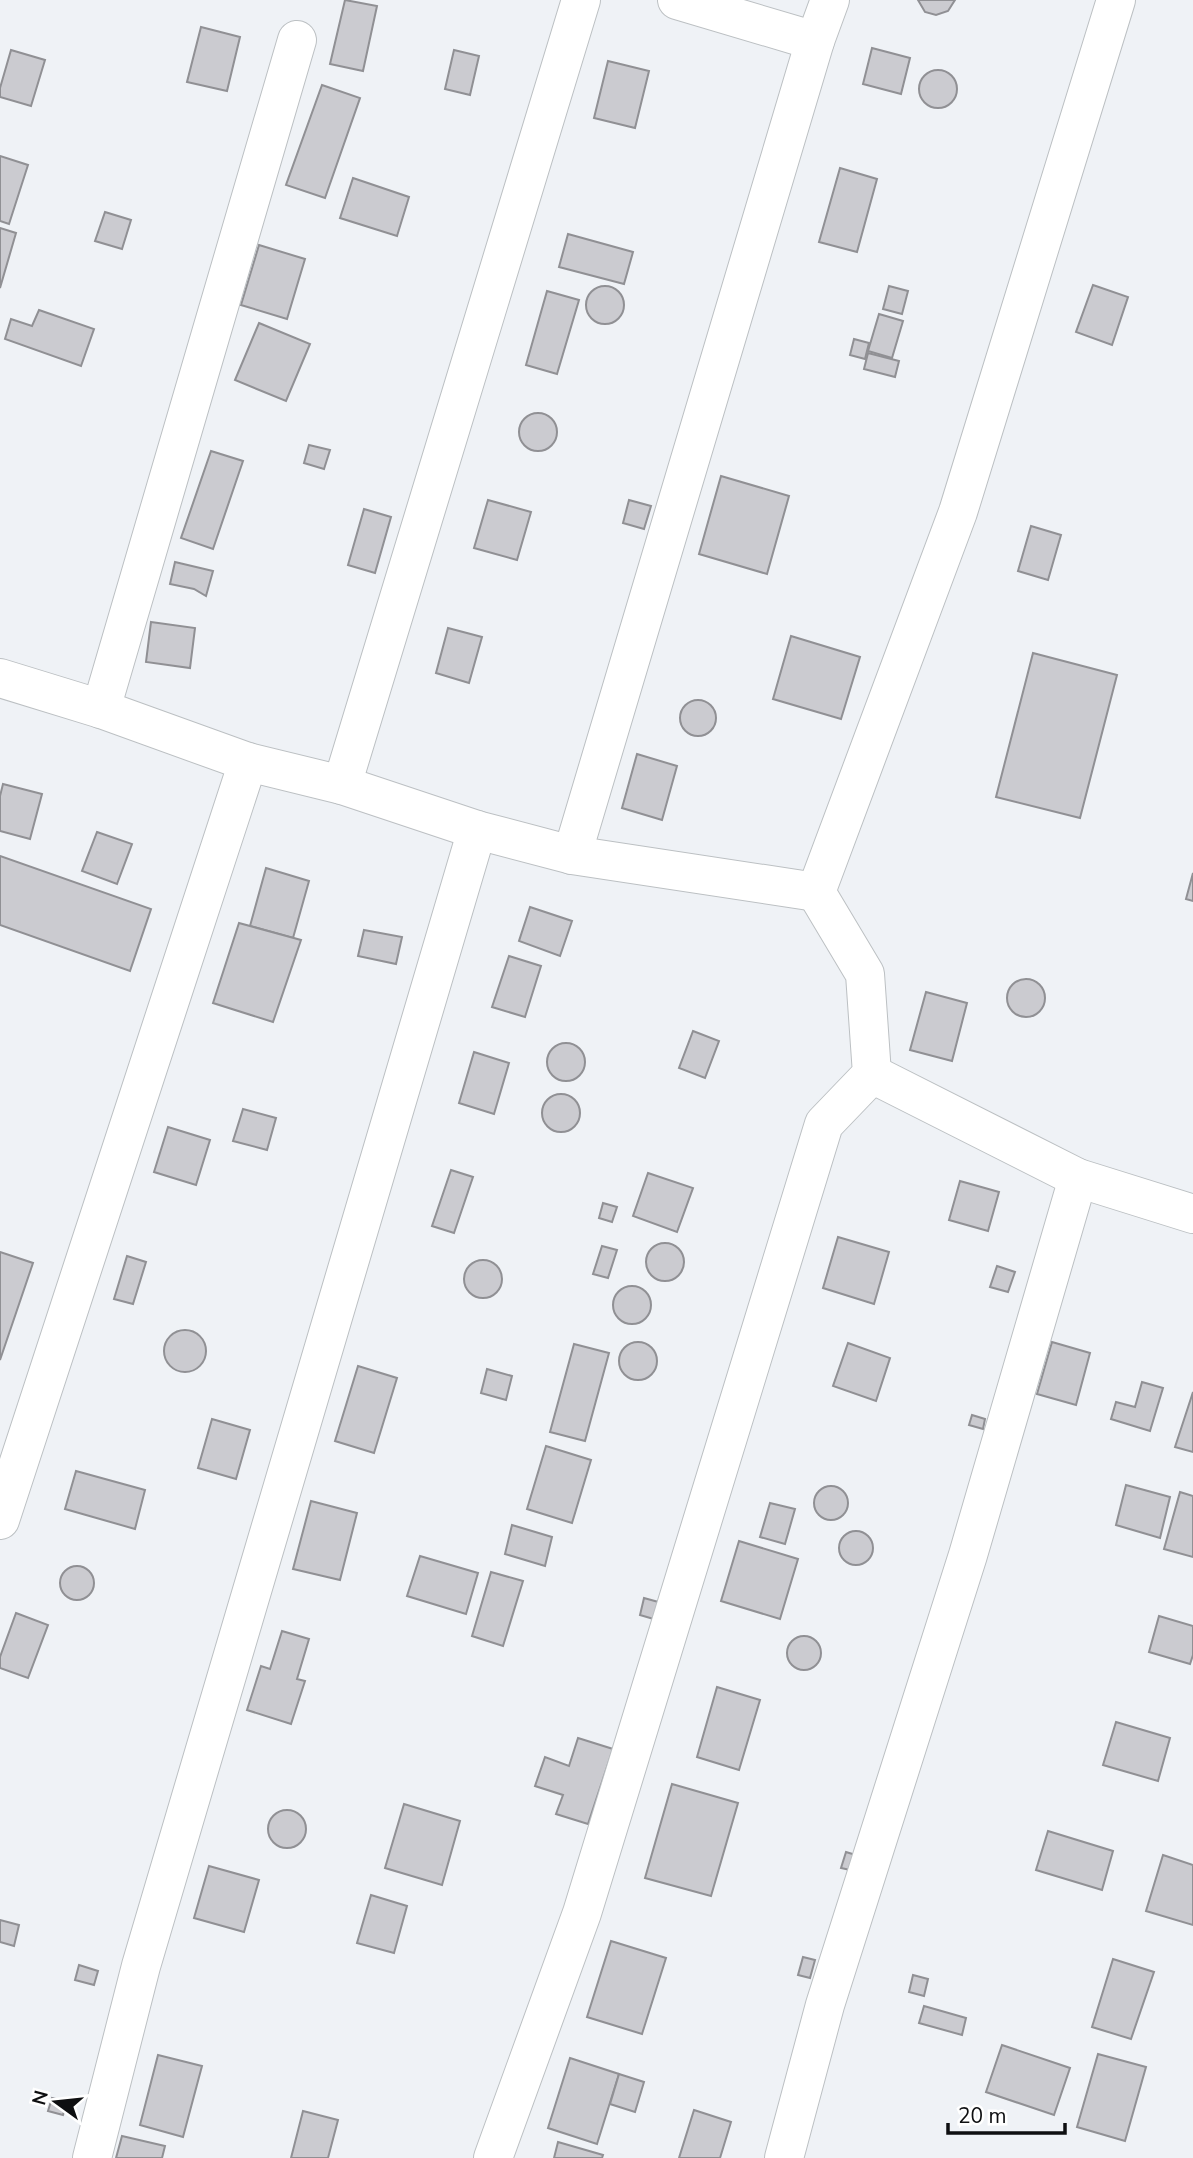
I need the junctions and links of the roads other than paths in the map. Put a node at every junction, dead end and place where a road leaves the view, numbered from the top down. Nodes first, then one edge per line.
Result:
1 (581, 0) edge
2 (677, 0) edge
3 (830, 0) edge
4 (1116, 0) edge
5 (297, 40) dead end
6 (815, 40) junction
7 (0, 678) edge
8 (101, 709) junction
9 (248, 762) junction
10 (342, 785) junction
11 (477, 830) junction
12 (572, 855) junction
13 (816, 892) junction
14 (872, 1074) junction
15 (1078, 1178) junction
16 (1193, 1214) edge
17 (0, 1520) edge
18 (92, 2158) edge
19 (493, 2158) edge
20 (784, 2158) edge

1 - 10 street
2 - 6 street
3 - 6 street
4 - 13 street
5 - 8 street
6 - 12 street
7 - 8 street
8 - 9 street
9 - 10 street
9 - 17 street
10 - 11 street
11 - 12 street
11 - 18 street
12 - 13 street
13 - 14 street
14 - 15 street
14 - 19 street
15 - 16 street
15 - 20 street

